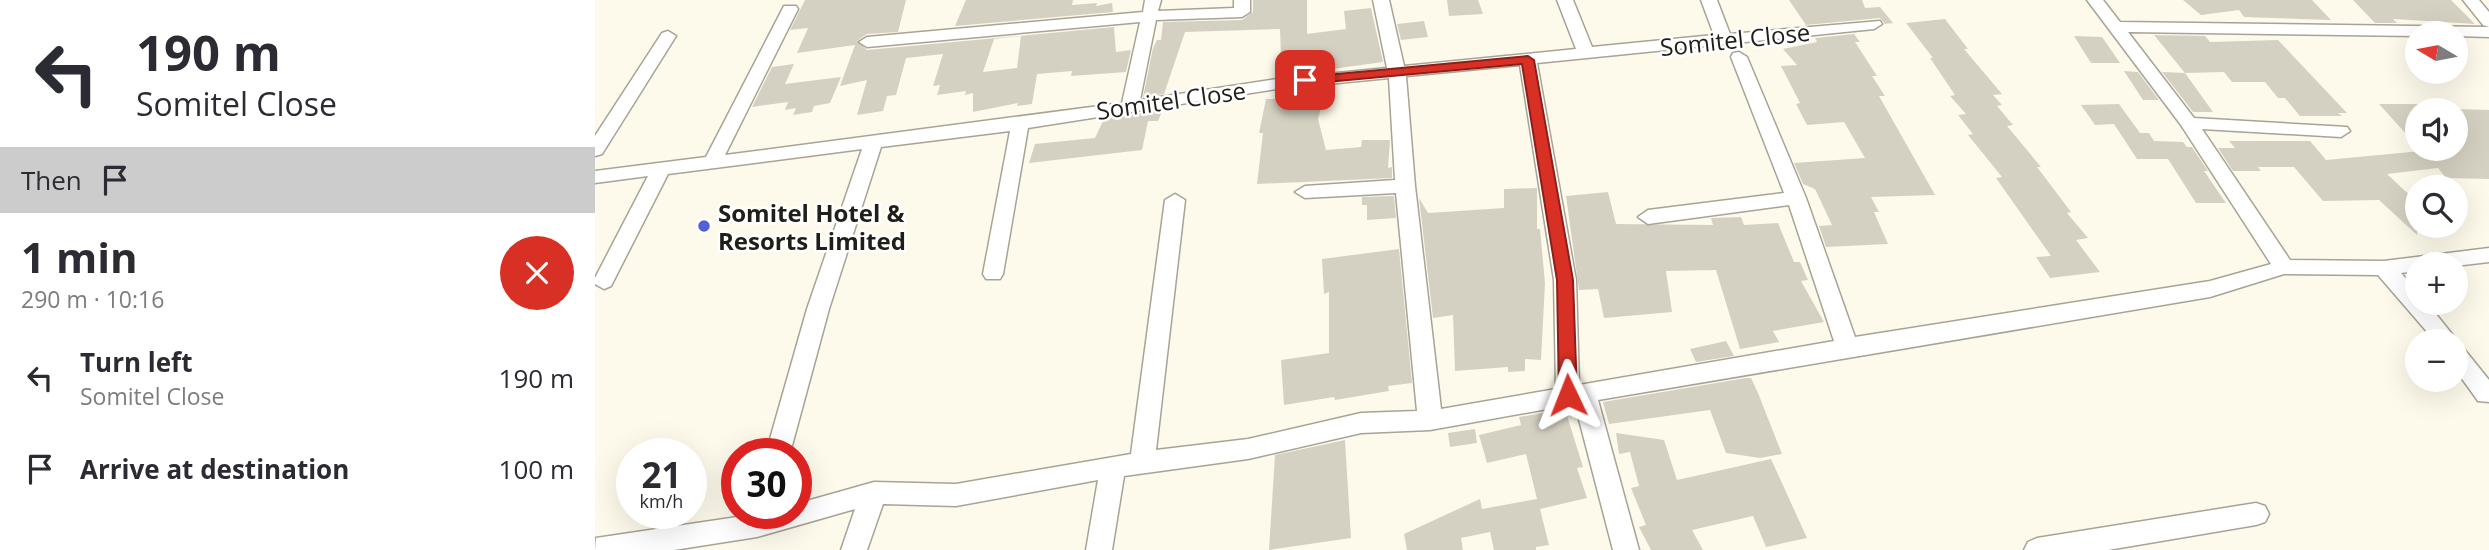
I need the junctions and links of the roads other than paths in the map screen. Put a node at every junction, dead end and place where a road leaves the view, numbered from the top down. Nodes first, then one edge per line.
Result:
1 (1242, 0) edge
2 (1381, 0) edge
3 (1565, 0) edge
4 (1709, 0) edge
5 (2095, 0) edge
6 (2471, 0) edge
7 (1152, 8) edge
8 (790, 9) dead end
9 (2489, 22) edge
10 (1874, 24) dead end
11 (2115, 27) junction
12 (2489, 32) edge
13 (669, 36) dead end
14 (1724, 40) junction
15 (866, 42) dead end
16 (1586, 54) junction
17 (1739, 57) dead end
18 (1528, 60) junction
19 (1397, 73) junction
20 (1130, 105) junction
21 (2189, 122) junction
22 (1020, 124) junction
23 (2341, 131) dead end
24 (874, 140) junction
25 (595, 150) edge
26 (713, 161) junction
27 (662, 168) junction
28 (595, 177) edge
29 (1405, 186) junction
30 (1305, 192) dead end
31 (1796, 198) junction
32 (1175, 200) dead end
33 (1648, 217) dead end
34 (2487, 258) edge
35 (2284, 267) junction
36 (2384, 268) junction
37 (993, 274) dead end
38 (604, 281) dead end
39 (2437, 329) edge
40 (1847, 347) junction
41 (2468, 369) edge
42 (1576, 394) junction
43 (2486, 394) dead end
44 (1430, 421) junction
45 (782, 438) edge
46 (1142, 462) junction
47 (1113, 468) junction
48 (874, 493) junction
49 (812, 507) edge
50 (2256, 514) dead end
51 (721, 526) edge
52 (596, 550) edge
53 (854, 550) edge
54 (1099, 550) edge
55 (1626, 550) edge
56 (2037, 550) edge

1 - 7 street
2 - 19 street
3 - 16 street
4 - 14 street
5 - 11 street
6 - 9 street
7 - 15 street
7 - 20 street
8 - 26 street
10 - 14 street, Somitel Close
11 - 12 street
11 - 21 street
13 - 25 street
14 - 16 street, Somitel Close
16 - 18 street, Somitel Close
17 - 31 street
18 - 19 street, Somitel Close
18 - 42 street
19 - 20 street, Somitel Close
19 - 29 street
20 - 22 street, Somitel Close
21 - 23 street
21 - 35 street
22 - 24 street, Somitel Close
22 - 37 street
24 - 26 street, Somitel Close
24 - 45 street
26 - 27 street, Somitel Close
27 - 28 street, Somitel Close
27 - 38 street
29 - 30 street
29 - 44 street
31 - 33 street
31 - 40 street
32 - 46 street
34 - 36 street
35 - 36 street
35 - 40 street
36 - 39 street
40 - 42 street
41 - 43 street
42 - 44 street
42 - 55 street
44 - 46 street
46 - 47 street
47 - 48 street
47 - 54 street
48 - 49 street
48 - 53 street
50 - 56 street
51 - 52 street

